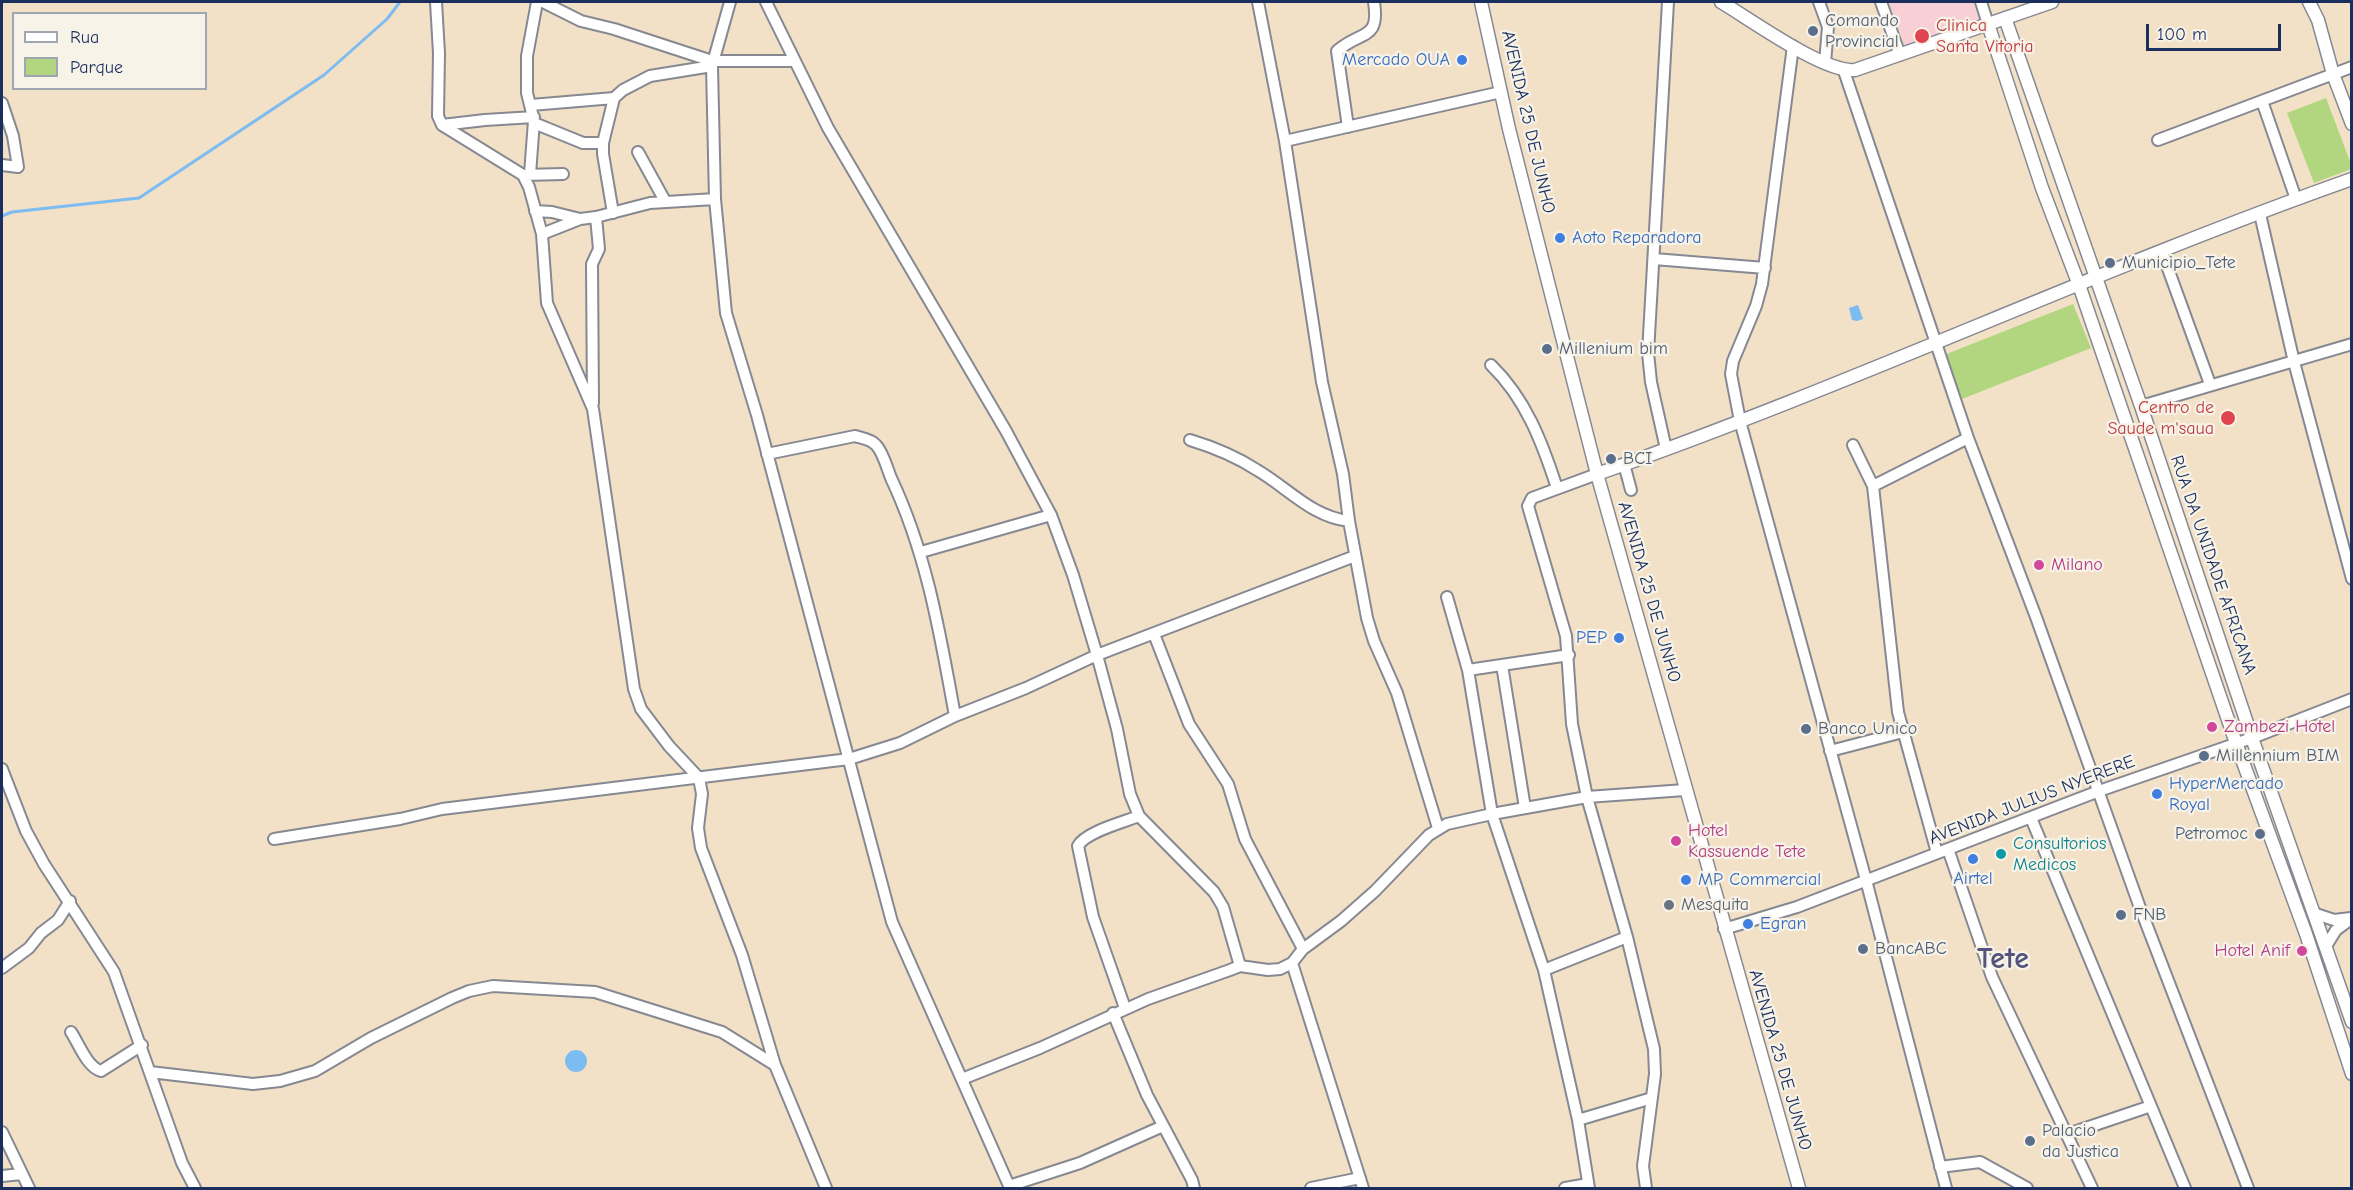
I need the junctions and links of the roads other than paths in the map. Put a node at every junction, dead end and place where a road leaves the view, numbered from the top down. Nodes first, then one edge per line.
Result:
1 (436, 2) edge
2 (537, 2) edge
3 (543, 2) edge
4 (730, 2) edge
5 (766, 2) edge
6 (1258, 2) edge
7 (1374, 2) edge
8 (1481, 2) edge
9 (1668, 2) edge
10 (1721, 2) edge
11 (1819, 2) edge
12 (1881, 2) edge
13 (1981, 2) edge
14 (2052, 2) edge
15 (2309, 2) edge
16 (2005, 18) junction
17 (1988, 24) junction
18 (1793, 46) junction
19 (1900, 55) junction
20 (794, 61) junction
21 (1825, 63) junction
22 (712, 64) junction
23 (2352, 67) edge
24 (1844, 71) junction
25 (2333, 74) junction
26 (1501, 92) junction
27 (614, 98) junction
28 (2262, 101) junction
29 (2, 103) edge
30 (531, 105) junction
31 (534, 120) junction
32 (2352, 124) edge
33 (442, 125) junction
34 (1348, 127) junction
35 (2158, 140) dead end
36 (1285, 141) junction
37 (603, 143) junction
38 (638, 152) dead end
39 (2, 165) edge
40 (563, 174) dead end
41 (526, 175) junction
42 (2352, 179) edge
43 (715, 199) junction
44 (2296, 199) junction
45 (665, 201) junction
46 (535, 211) junction
47 (613, 213) junction
48 (2260, 214) junction
49 (596, 218) junction
50 (580, 219) junction
51 (542, 234) junction
52 (2162, 252) junction
53 (1654, 260) junction
54 (1766, 268) junction
55 (2096, 278) junction
56 (2079, 285) junction
57 (1936, 344) junction
58 (2352, 344) edge
59 (2294, 362) junction
60 (1491, 365) dead end
61 (2210, 384) junction
62 (2141, 406) junction
63 (592, 409) junction
64 (1740, 421) junction
65 (1968, 438) junction
66 (1190, 440) dead end
67 (1853, 444) dead end
68 (1666, 449) junction
69 (767, 454) junction
70 (1624, 464) junction
71 (1597, 474) junction
72 (1873, 486) junction
73 (1557, 488) junction
74 (1631, 490) dead end
75 (1051, 515) junction
76 (1349, 521) junction
77 (921, 552) junction
78 (1355, 556) junction
79 (2352, 579) edge
80 (1447, 597) dead end
81 (1154, 634) junction
82 (1096, 655) junction
83 (1569, 655) junction
84 (1502, 665) junction
85 (1468, 670) junction
86 (2352, 699) edge
87 (955, 716) junction
88 (1904, 732) junction
89 (2252, 738) junction
90 (2236, 743) junction
91 (1830, 751) junction
92 (849, 759) junction
93 (2, 770) edge
94 (699, 778) junction
95 (1685, 790) junction
96 (2099, 791) junction
97 (1587, 797) junction
98 (1525, 808) junction
99 (1492, 813) junction
100 (1139, 816) junction
101 (2031, 818) junction
102 (1438, 828) junction
103 (274, 839) dead end
104 (1942, 851) junction
105 (1866, 880) junction
106 (70, 901) junction
107 (2316, 914) junction
108 (2351, 918) edge
109 (1724, 930) junction
110 (1627, 937) junction
111 (2326, 946) junction
112 (1303, 948) junction
113 (1292, 963) junction
114 (1240, 966) junction
115 (2, 968) edge
116 (1544, 970) junction
117 (1125, 1008) junction
118 (1113, 1013) junction
119 (2352, 1022) edge
120 (71, 1032) dead end
121 (142, 1045) junction
122 (775, 1065) junction
123 (150, 1072) junction
124 (2352, 1074) edge
125 (962, 1078) junction
126 (1652, 1098) junction
127 (2151, 1106) junction
128 (1578, 1120) junction
129 (1163, 1126) junction
130 (2, 1132) edge
131 (2068, 1134) junction
132 (1940, 1167) junction
133 (22, 1174) junction
134 (2, 1176) edge
135 (1361, 1183) edge
136 (1588, 1186) edge
137 (1010, 1187) edge
138 (29, 1188) edge
139 (195, 1188) edge
140 (826, 1188) edge
141 (1194, 1188) edge
142 (1311, 1188) edge
143 (1565, 1188) edge
144 (1646, 1188) edge
145 (1799, 1188) edge
146 (1946, 1188) edge
147 (2027, 1188) edge
148 (2092, 1188) edge
149 (2185, 1188) edge
150 (2248, 1188) edge

1 - 33 street
2 - 30 street
3 - 22 street
4 - 22 street
5 - 20 street
6 - 36 street
7 - 34 street
8 - 26 street, AVENIDA 25 DE JUNHO
9 - 53 street
10 - 18 street
11 - 21 street
12 - 19 street
13 - 17 street
14 - 16 street
15 - 25 street
16 - 17 street
16 - 55 street, RUA DA UNIDADE AFRICANA
17 - 19 street
17 - 56 street, RUA DA UNIDADE AFRICANA
18 - 21 street
18 - 54 street
19 - 24 street
20 - 22 street
20 - 75 street
21 - 24 street
22 - 27 street
22 - 43 street
23 - 25 street
24 - 57 street
25 - 28 street
25 - 32 street
26 - 34 street
26 - 71 street, AVENIDA 25 DE JUNHO
27 - 30 street
27 - 37 street
28 - 35 street
28 - 44 street
29 - 39 street
30 - 31 street
31 - 33 street
31 - 37 street
31 - 41 street
33 - 41 street
34 - 36 street
36 - 76 street
37 - 47 street
38 - 45 street
40 - 41 street
41 - 46 street
42 - 44 street
43 - 45 street
43 - 69 street
44 - 48 street
45 - 47 street
46 - 50 street
46 - 51 street
47 - 49 street
48 - 52 street
48 - 59 street
49 - 50 street
49 - 63 street
50 - 51 street
51 - 63 street
52 - 55 street
52 - 61 street
53 - 54 street
53 - 68 street
54 - 64 street
55 - 56 street
55 - 62 street, RUA DA UNIDADE AFRICANA
56 - 57 street
56 - 90 street, RUA DA UNIDADE AFRICANA
57 - 64 street
57 - 65 street
58 - 59 street
59 - 61 street
59 - 79 street
60 - 73 street
61 - 62 street
62 - 89 street, RUA DA UNIDADE AFRICANA
63 - 94 street
64 - 68 street
64 - 91 street
65 - 72 street
65 - 96 street
66 - 76 street
67 - 72 street
68 - 70 street
69 - 77 street
69 - 92 street
70 - 71 street
70 - 74 street
71 - 73 street
71 - 95 street, AVENIDA 25 DE JUNHO
72 - 88 street
73 - 83 street
75 - 77 street
75 - 82 street
76 - 78 street
77 - 87 street
78 - 81 street
78 - 102 street
80 - 85 street
81 - 82 street
81 - 112 street
82 - 87 street
82 - 100 street
83 - 84 street
83 - 97 street
84 - 85 street
84 - 98 street
85 - 99 street
86 - 89 street, AVENIDA JULIUS NYERERE
87 - 92 street
88 - 91 street
88 - 104 street
89 - 90 street, AVENIDA JULIUS NYERERE
89 - 107 street, RUA DA UNIDADE AFRICANA
90 - 96 street, AVENIDA JULIUS NYERERE
90 - 124 street, RUA DA UNIDADE AFRICANA
91 - 105 street
92 - 94 street
92 - 125 street
93 - 106 street
94 - 103 street
94 - 122 street
95 - 97 street
95 - 109 street, AVENIDA 25 DE JUNHO
96 - 101 street, AVENIDA JULIUS NYERERE
96 - 150 street
97 - 98 street
97 - 110 street
98 - 99 street
99 - 102 street
99 - 116 street
100 - 114 street
100 - 117 street
101 - 104 street, AVENIDA JULIUS NYERERE
101 - 127 street
102 - 112 street
104 - 105 street, AVENIDA JULIUS NYERERE
104 - 131 street
105 - 109 street, AVENIDA JULIUS NYERERE
105 - 132 street
106 - 115 street
106 - 121 street
107 - 108 street
107 - 111 street, RUA DA UNIDADE AFRICANA
108 - 111 street
109 - 145 street, AVENIDA 25 DE JUNHO
110 - 116 street
110 - 126 street
111 - 119 street, RUA DA UNIDADE AFRICANA
112 - 113 street
113 - 114 street
113 - 135 street
114 - 117 street
116 - 128 street
117 - 118 street
118 - 125 street
118 - 129 street
120 - 121 street
121 - 123 street
122 - 123 street
122 - 140 street
123 - 139 street
125 - 137 street
126 - 128 street
126 - 144 street
127 - 131 street
127 - 149 street
128 - 136 street
129 - 137 street
129 - 141 street
130 - 133 street
131 - 148 street
132 - 146 street
132 - 147 street
133 - 134 street
133 - 138 street
135 - 142 street
136 - 143 street

